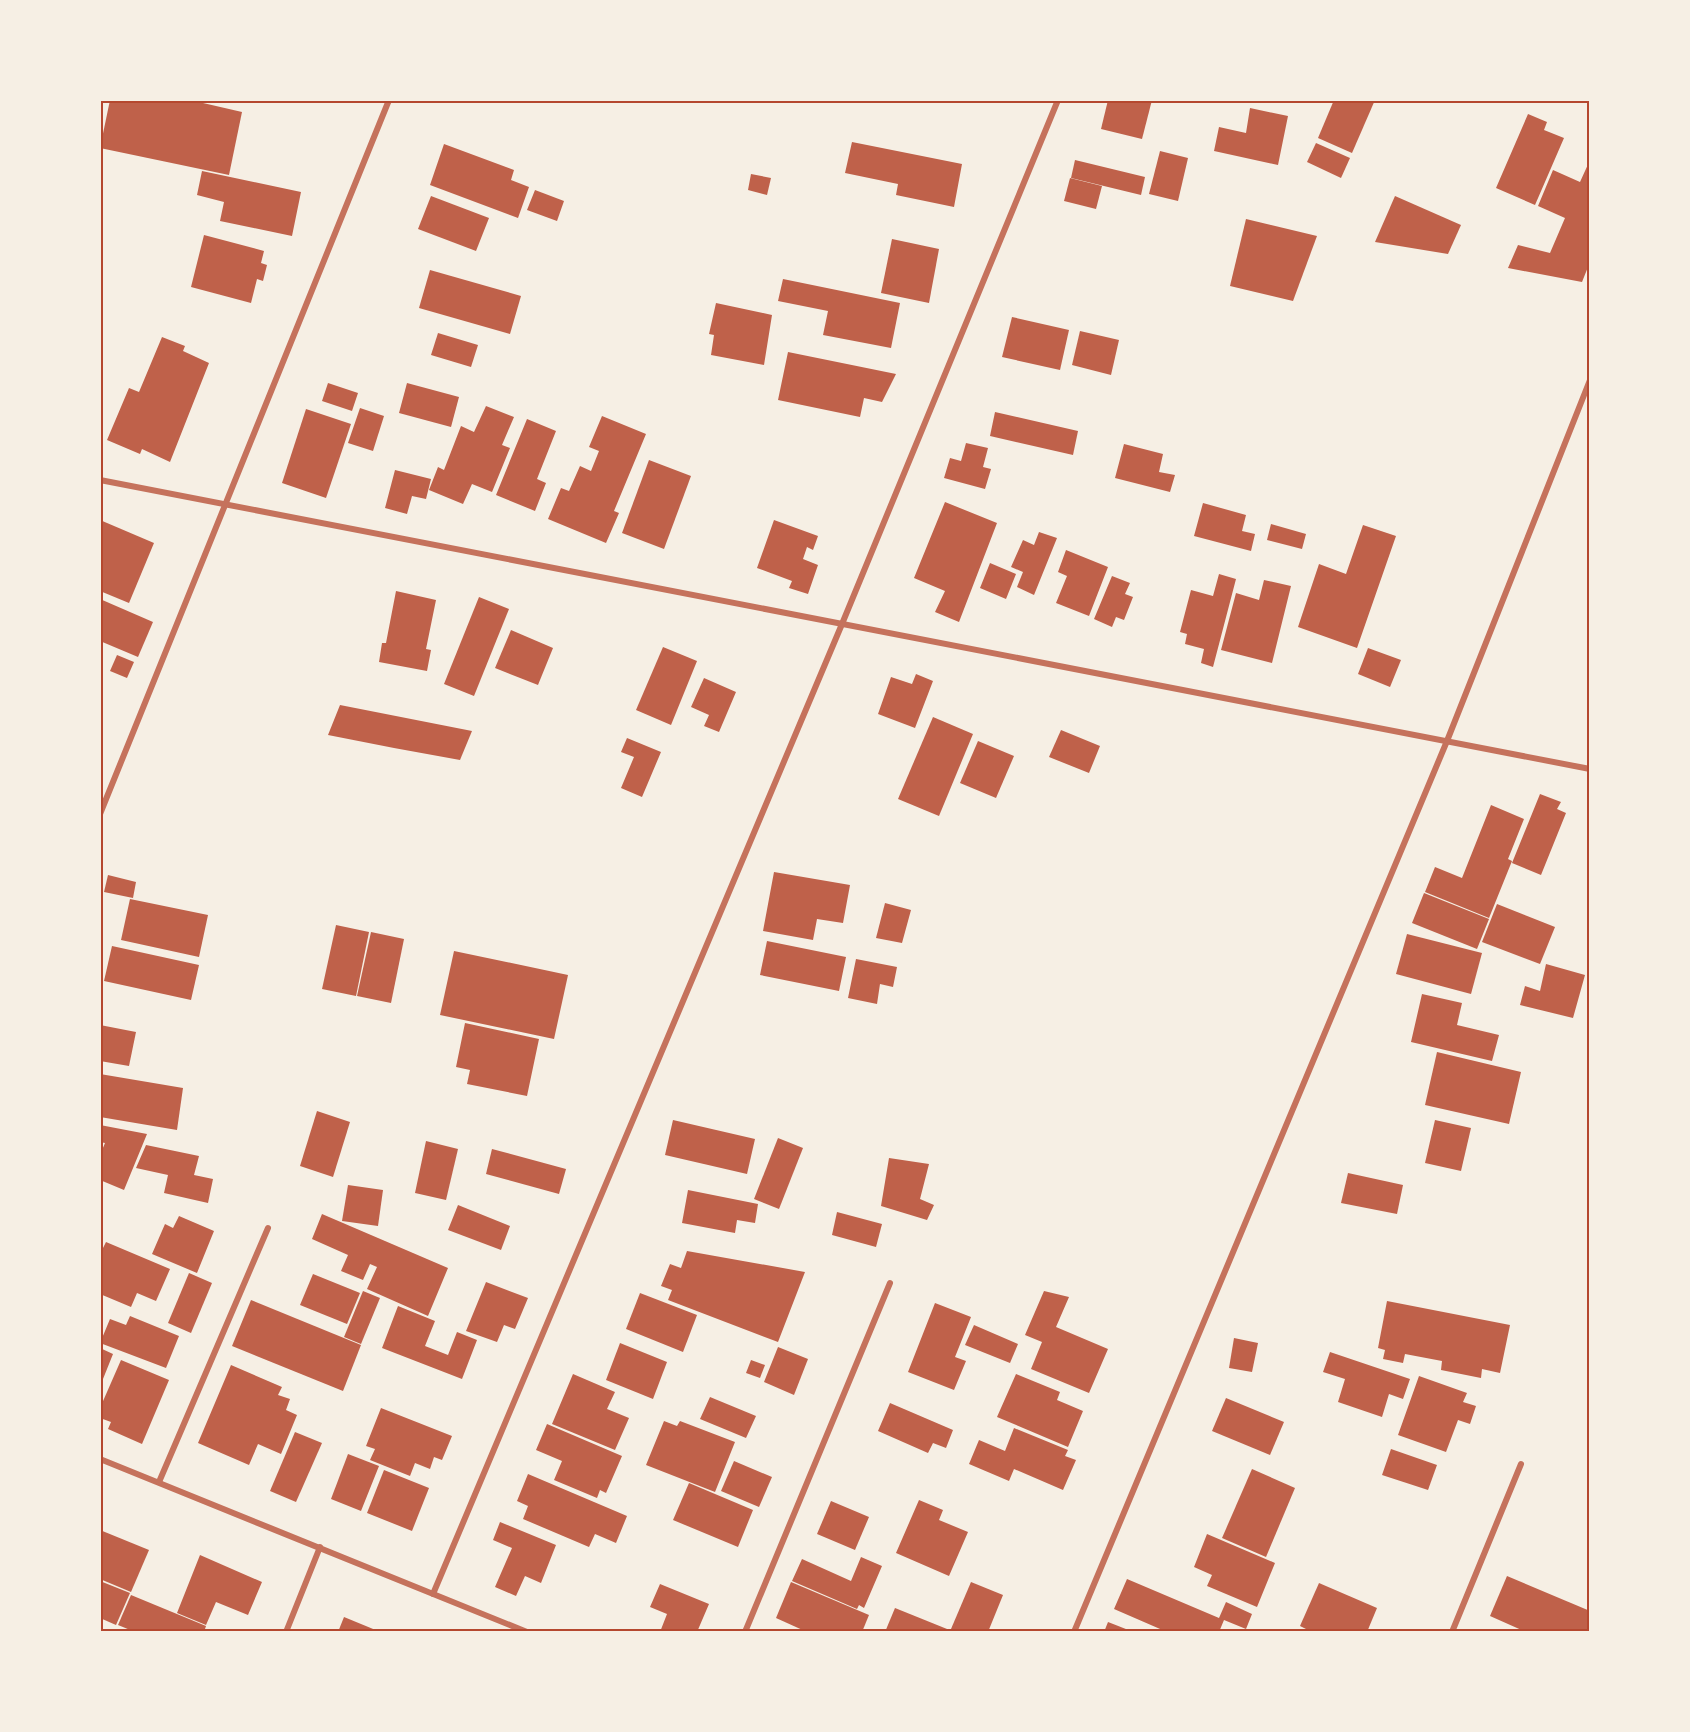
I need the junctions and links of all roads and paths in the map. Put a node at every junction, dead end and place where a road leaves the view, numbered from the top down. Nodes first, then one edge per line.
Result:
1 (389, 100) edge
2 (1058, 100) edge
3 (1590, 380) edge
4 (100, 480) edge
5 (224, 504) junction
6 (842, 624) junction
7 (1447, 741) junction
8 (1590, 769) edge
9 (100, 814) edge
10 (268, 1228) dead end
11 (890, 1283) dead end
12 (100, 1459) edge
13 (1521, 1464) dead end
14 (159, 1482) junction
15 (320, 1547) junction
16 (434, 1594) junction
17 (286, 1632) edge
18 (527, 1632) edge
19 (745, 1632) edge
20 (1074, 1632) edge
21 (1452, 1632) edge

1 - 5 street
2 - 6 street
3 - 7 street
4 - 5 street
5 - 6 street
5 - 9 street
6 - 7 street
6 - 16 street
7 - 8 street
7 - 20 street
10 - 14 street
11 - 19 street
12 - 14 street
13 - 21 street
14 - 15 street
15 - 16 street
15 - 17 street
16 - 18 street

